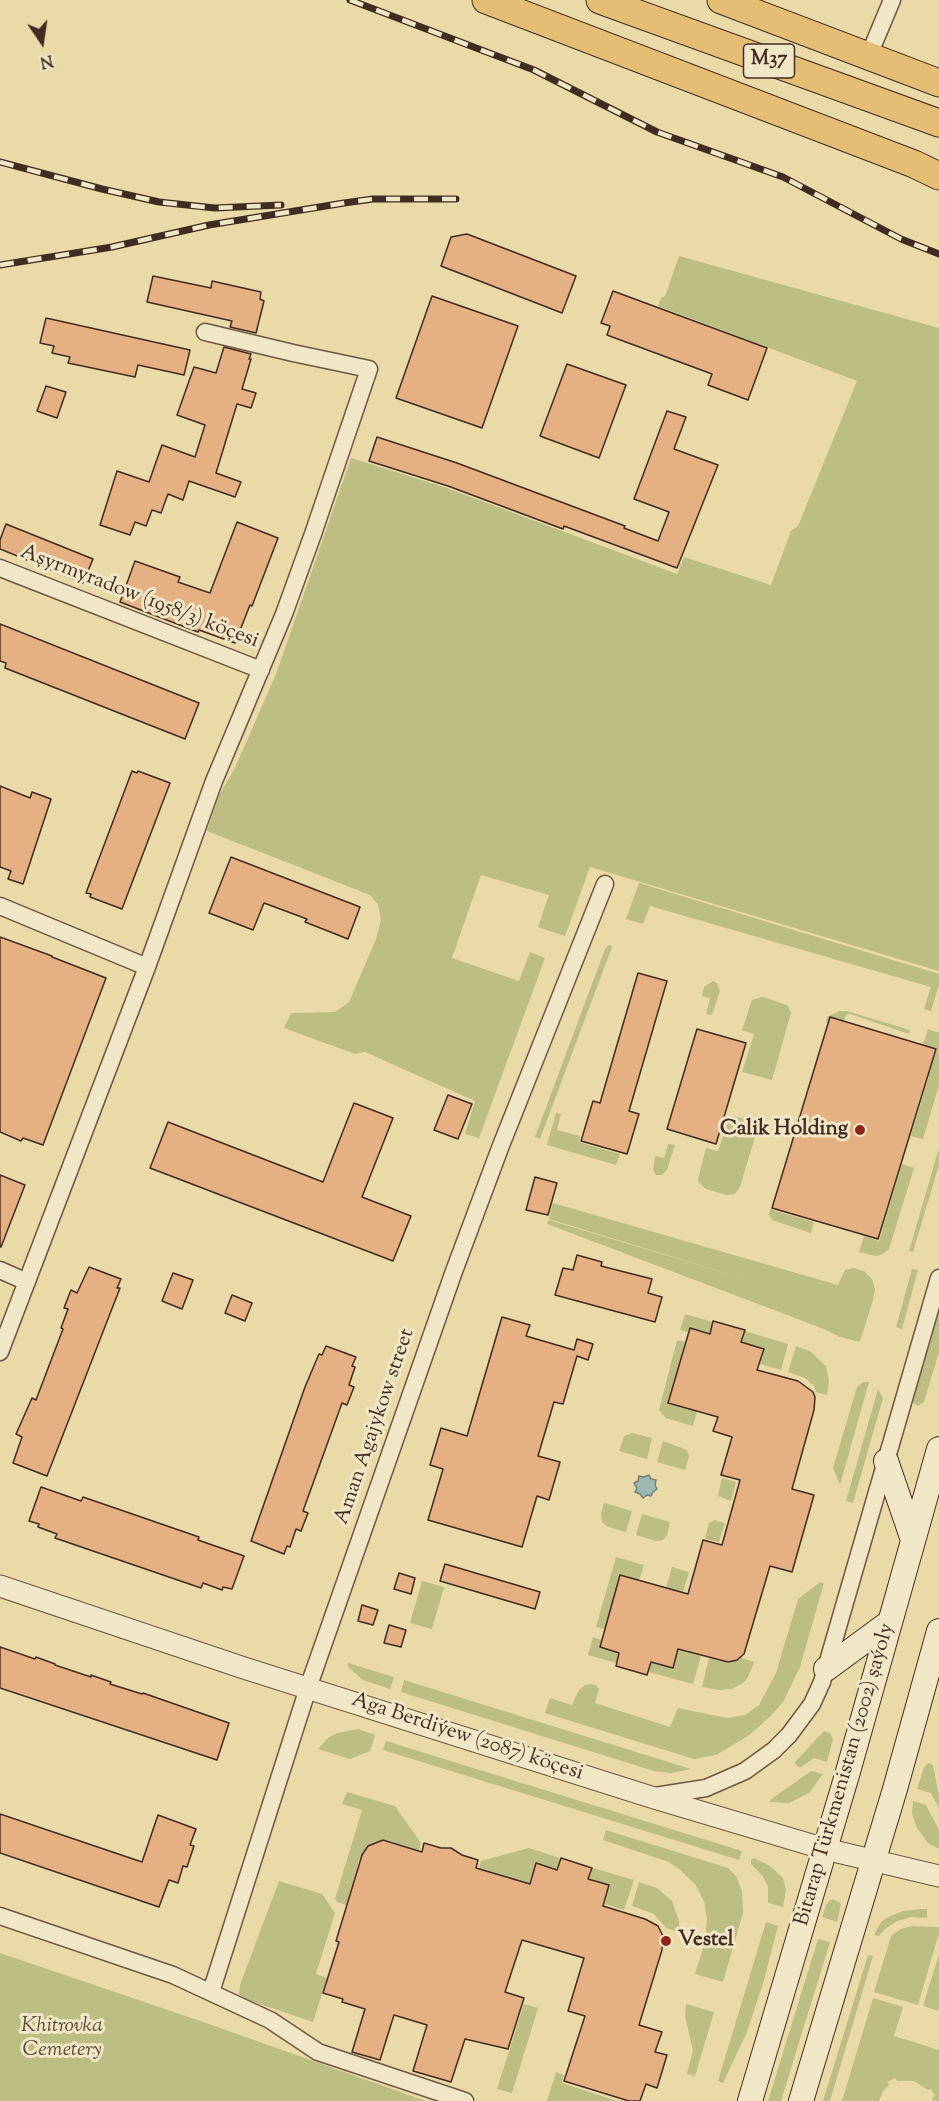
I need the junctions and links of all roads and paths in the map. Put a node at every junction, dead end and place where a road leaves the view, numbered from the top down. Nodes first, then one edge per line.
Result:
1 (486, 0) edge
2 (600, 0) edge
3 (721, 0) edge
4 (892, 0) edge
5 (869, 56) junction
6 (939, 83) edge
7 (939, 123) edge
8 (939, 176) edge
9 (205, 332) dead end
10 (0, 568) edge
11 (261, 670) junction
12 (605, 884) dead end
13 (0, 906) edge
14 (147, 967) junction
15 (0, 1270) edge
16 (939, 1278) edge
17 (27, 1282) junction
18 (0, 1352) edge
19 (939, 1449) edge
20 (886, 1461) junction
21 (913, 1540) junction
22 (0, 1586) edge
23 (890, 1622) junction
24 (939, 1635) edge
25 (826, 1669) junction
26 (308, 1688) junction
27 (651, 1797) junction
28 (825, 1849) junction
29 (873, 1861) junction
30 (939, 1876) edge
31 (0, 1916) edge
32 (211, 1992) junction
33 (465, 2101) edge
34 (750, 2101) edge
35 (801, 2101) edge

1 - 8 highway
2 - 7 highway, M37
3 - 5 highway, M37
4 - 5 street
5 - 6 highway, M37
9 - 11 street
10 - 11 street, Aşyrmyradow (1958/3) köçesi
11 - 14 street
12 - 26 street, Aman Agajykow street
13 - 14 street
14 - 17 street
15 - 17 street
16 - 20 street
17 - 18 street
19 - 21 main road, Bitarap Türkmenistan (2002) şaýoly
20 - 21 main road
20 - 25 street
21 - 23 main road, Bitarap Türkmenistan (2002) şaýoly
22 - 26 street, Aga Berdiýew (2087) köçesi
23 - 25 main road
23 - 28 main road, Bitarap Türkmenistan (2002) şaýoly
24 - 29 main road
25 - 27 street
26 - 27 street, Aga Berdiýew (2087) köçesi
26 - 32 street, Aman Agajykow street
27 - 28 street, Aga Berdiýew (2087) köçesi
28 - 29 street, Aga Berdiýew (2087) köçesi
28 - 34 main road, Bitarap Türkmenistan (2002) şaýoly
29 - 30 street, Aga Berdiýew (2087) köçesi
29 - 35 main road
31 - 32 street
32 - 33 street

